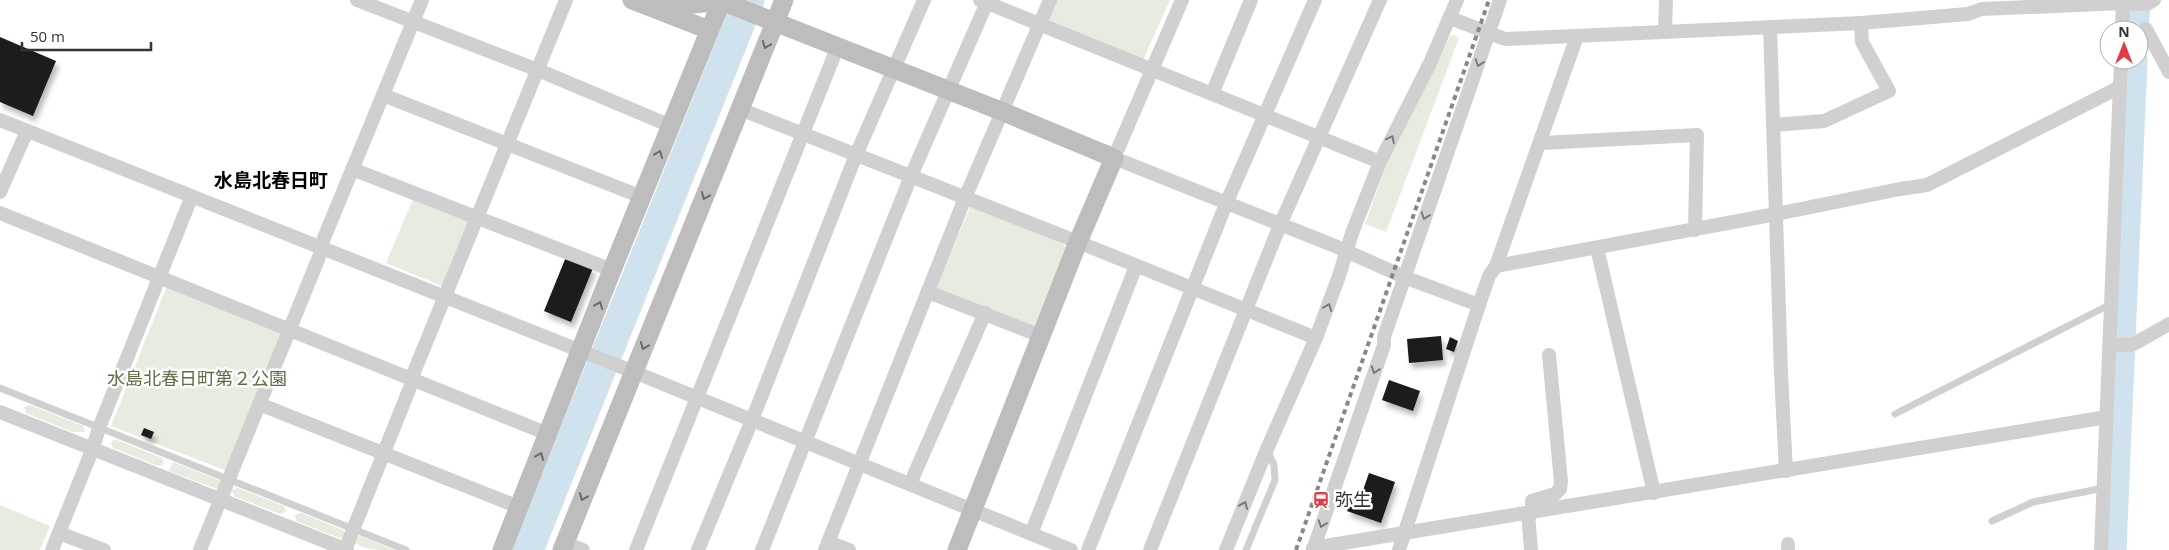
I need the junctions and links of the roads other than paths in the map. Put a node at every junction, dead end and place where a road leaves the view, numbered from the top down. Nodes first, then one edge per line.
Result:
1 (357, 0) edge
2 (422, 0) edge
3 (566, 0) edge
4 (632, 0) edge
5 (663, 0) edge
6 (784, 0) edge
7 (924, 0) edge
8 (1050, 0) edge
9 (1182, 0) edge
10 (1251, 0) edge
11 (1315, 0) edge
12 (1380, 0) edge
13 (1457, 0) edge
14 (1500, 0) edge
15 (1666, 0) edge
16 (985, 1) edge
17 (725, 2) edge
18 (2125, 2) edge
19 (2148, 2) edge
20 (767, 18) junction
21 (1450, 18) junction
22 (2123, 20) edge
23 (413, 22) junction
24 (1861, 23) junction
25 (1039, 24) junction
26 (1770, 27) junction
27 (709, 30) junction
28 (1665, 31) junction
29 (1489, 34) junction
30 (2149, 35) edge
31 (1577, 36) junction
32 (838, 46) junction
33 (894, 68) junction
34 (538, 70) junction
35 (1152, 70) junction
36 (2121, 70) edge
37 (2169, 72) edge
38 (2120, 87) junction
39 (949, 90) junction
40 (1212, 94) junction
41 (383, 95) junction
42 (740, 109) junction
43 (1001, 111) junction
44 (1265, 115) junction
45 (0, 120) edge
46 (1773, 125) junction
47 (671, 126) junction
48 (27, 131) junction
49 (803, 134) junction
50 (1320, 137) junction
51 (1541, 143) junction
52 (508, 145) junction
53 (856, 155) junction
54 (1114, 158) junction
55 (1380, 162) junction
56 (352, 169) junction
57 (911, 176) junction
58 (0, 192) edge
59 (642, 197) junction
60 (192, 198) junction
61 (965, 198) junction
62 (1226, 204) junction
63 (0, 213) edge
64 (1776, 214) junction
65 (478, 218) junction
66 (1280, 225) junction
67 (1695, 230) junction
68 (1078, 242) junction
69 (321, 248) junction
70 (1597, 248) junction
71 (1347, 251) junction
72 (1136, 266) junction
73 (1496, 266) junction
74 (612, 270) junction
75 (1404, 277) junction
76 (160, 278) junction
77 (1192, 288) junction
78 (928, 292) junction
79 (446, 298) junction
80 (1479, 304) junction
81 (2111, 304) junction
82 (1247, 310) junction
83 (985, 313) junction
84 (2169, 324) edge
85 (289, 330) junction
86 (1041, 336) junction
87 (1316, 338) junction
88 (2118, 344) junction
89 (589, 355) junction
90 (1549, 355) dead end
91 (625, 369) junction
92 (412, 379) junction
93 (0, 388) edge
94 (697, 398) junction
95 (259, 404) junction
96 (0, 412) edge
97 (1895, 414) dead end
98 (2107, 417) junction
99 (752, 420) junction
100 (99, 428) junction
101 (548, 434) junction
102 (805, 442) junction
103 (93, 448) junction
104 (1267, 449) junction
105 (383, 453) junction
106 (859, 464) junction
107 (1786, 471) junction
108 (229, 479) junction
109 (910, 484) junction
110 (2104, 488) junction
111 (1654, 493) junction
112 (221, 499) junction
113 (519, 506) junction
114 (972, 510) junction
115 (1530, 513) junction
116 (1992, 521) dead end
117 (353, 529) junction
118 (59, 533) junction
119 (1031, 534) junction
120 (1404, 534) junction
121 (563, 546) edge
122 (826, 546) edge
123 (1313, 549) edge
124 (52, 550) edge
125 (104, 550) edge
126 (200, 550) edge
127 (346, 550) edge
128 (406, 550) edge
129 (502, 550) edge
130 (583, 550) edge
131 (636, 550) edge
132 (698, 550) edge
133 (762, 550) edge
134 (849, 550) edge
135 (957, 550) edge
136 (1071, 550) edge
137 (1088, 550) edge
138 (1150, 550) edge
139 (1226, 550) edge
140 (1246, 550) edge
141 (1399, 550) edge
142 (1531, 550) edge
143 (2101, 550) edge

1 - 23 street
2 - 23 street
3 - 34 street
4 - 27 street
5 - 17 street
6 - 20 street
7 - 33 street
8 - 25 street
9 - 35 street
10 - 40 street
11 - 44 street
12 - 50 street
13 - 21 street
14 - 29 street
15 - 28 street
16 - 25 street
16 - 39 street
17 - 20 street
17 - 27 street
18 - 19 street
18 - 22 street
18 - 24 street
20 - 32 street
20 -> 42 street
21 - 29 street
55 -> 21 street
23 - 34 street
23 - 41 street
24 - 26 street
24 - 46 street
25 - 35 street
25 - 43 street
26 - 28 street
26 - 46 street
27 - 47 street
28 - 31 street
29 - 31 street
29 -> 75 street
30 - 37 street
31 - 51 street
32 - 33 street
32 - 49 street
33 - 39 street
33 - 53 street
34 - 47 street
34 - 52 street
35 - 40 street
35 - 54 street
36 - 38 street
38 - 64 street
38 - 81 street
39 - 43 street
39 - 57 street
40 - 44 street
41 - 52 street
41 - 56 street
42 - 49 street
42 -> 91 street
43 - 54 street
43 - 61 street
44 - 50 street
44 - 62 street
45 - 48 street
46 - 64 street
59 -> 47 street
48 - 58 street
48 - 60 street
49 - 53 street
49 - 94 street
50 - 55 street
50 - 66 street
51 - 67 street
51 - 73 street
52 - 59 street
52 - 65 street
53 - 57 street
53 - 99 street
54 - 62 street
54 - 68 street
55 - 71 street
56 - 65 street
56 - 69 street
57 - 61 street
57 - 102 street
59 - 74 street
60 - 69 street
60 - 76 street
61 - 68 street
61 - 78 street
62 - 66 street
62 - 77 street
63 - 76 street
64 - 67 street
64 - 107 street
65 - 74 street
65 - 79 street
66 - 71 street
66 - 82 street
67 - 70 street
68 - 72 street
68 - 86 street
69 - 79 street
69 - 85 street
70 - 73 street
70 - 111 street
71 - 75 street
87 -> 71 street
72 - 77 street
72 - 119 street
73 - 80 street
89 -> 74 street
75 - 80 street
75 -> 123 street
76 - 85 street
76 - 100 street
77 - 82 street
77 - 137 street
78 - 83 street
78 - 106 street
79 - 89 street
79 - 92 street
80 - 120 street
81 - 88 street
81 - 97 lane
82 - 87 street
82 - 138 street
83 - 86 street
83 - 109 street
84 - 88 street
85 - 92 street
85 - 95 street
86 - 114 street
87 - 104 street
88 - 98 street
89 - 91 street
89 - 101 street
90 - 115 street
91 - 94 street
91 -> 121 street
92 - 101 street
92 - 105 street
93 - 100 lane
94 - 99 street
94 - 131 street
95 - 105 street
95 - 108 street
96 - 103 street
98 - 107 street
98 - 110 street
99 - 102 street
99 - 132 street
100 - 103 street
100 - 108 lane
113 -> 101 street
102 - 106 street
102 - 133 street
103 - 112 street
103 - 118 street
139 -> 104 street
104 - 140 lane
105 - 113 street
105 - 117 street
106 - 109 street
106 - 122 street
107 - 111 street
108 - 112 street
108 - 117 lane
109 - 114 street
110 - 116 lane
110 - 143 street
111 - 115 street
112 - 126 street
112 - 127 street
113 - 129 street
114 - 119 street
114 - 135 street
115 - 120 street
115 - 142 street
117 - 127 street
117 - 128 lane
118 - 124 street
118 - 125 street
119 - 136 street
120 - 123 street
120 - 141 street
121 - 130 street
122 - 134 street

